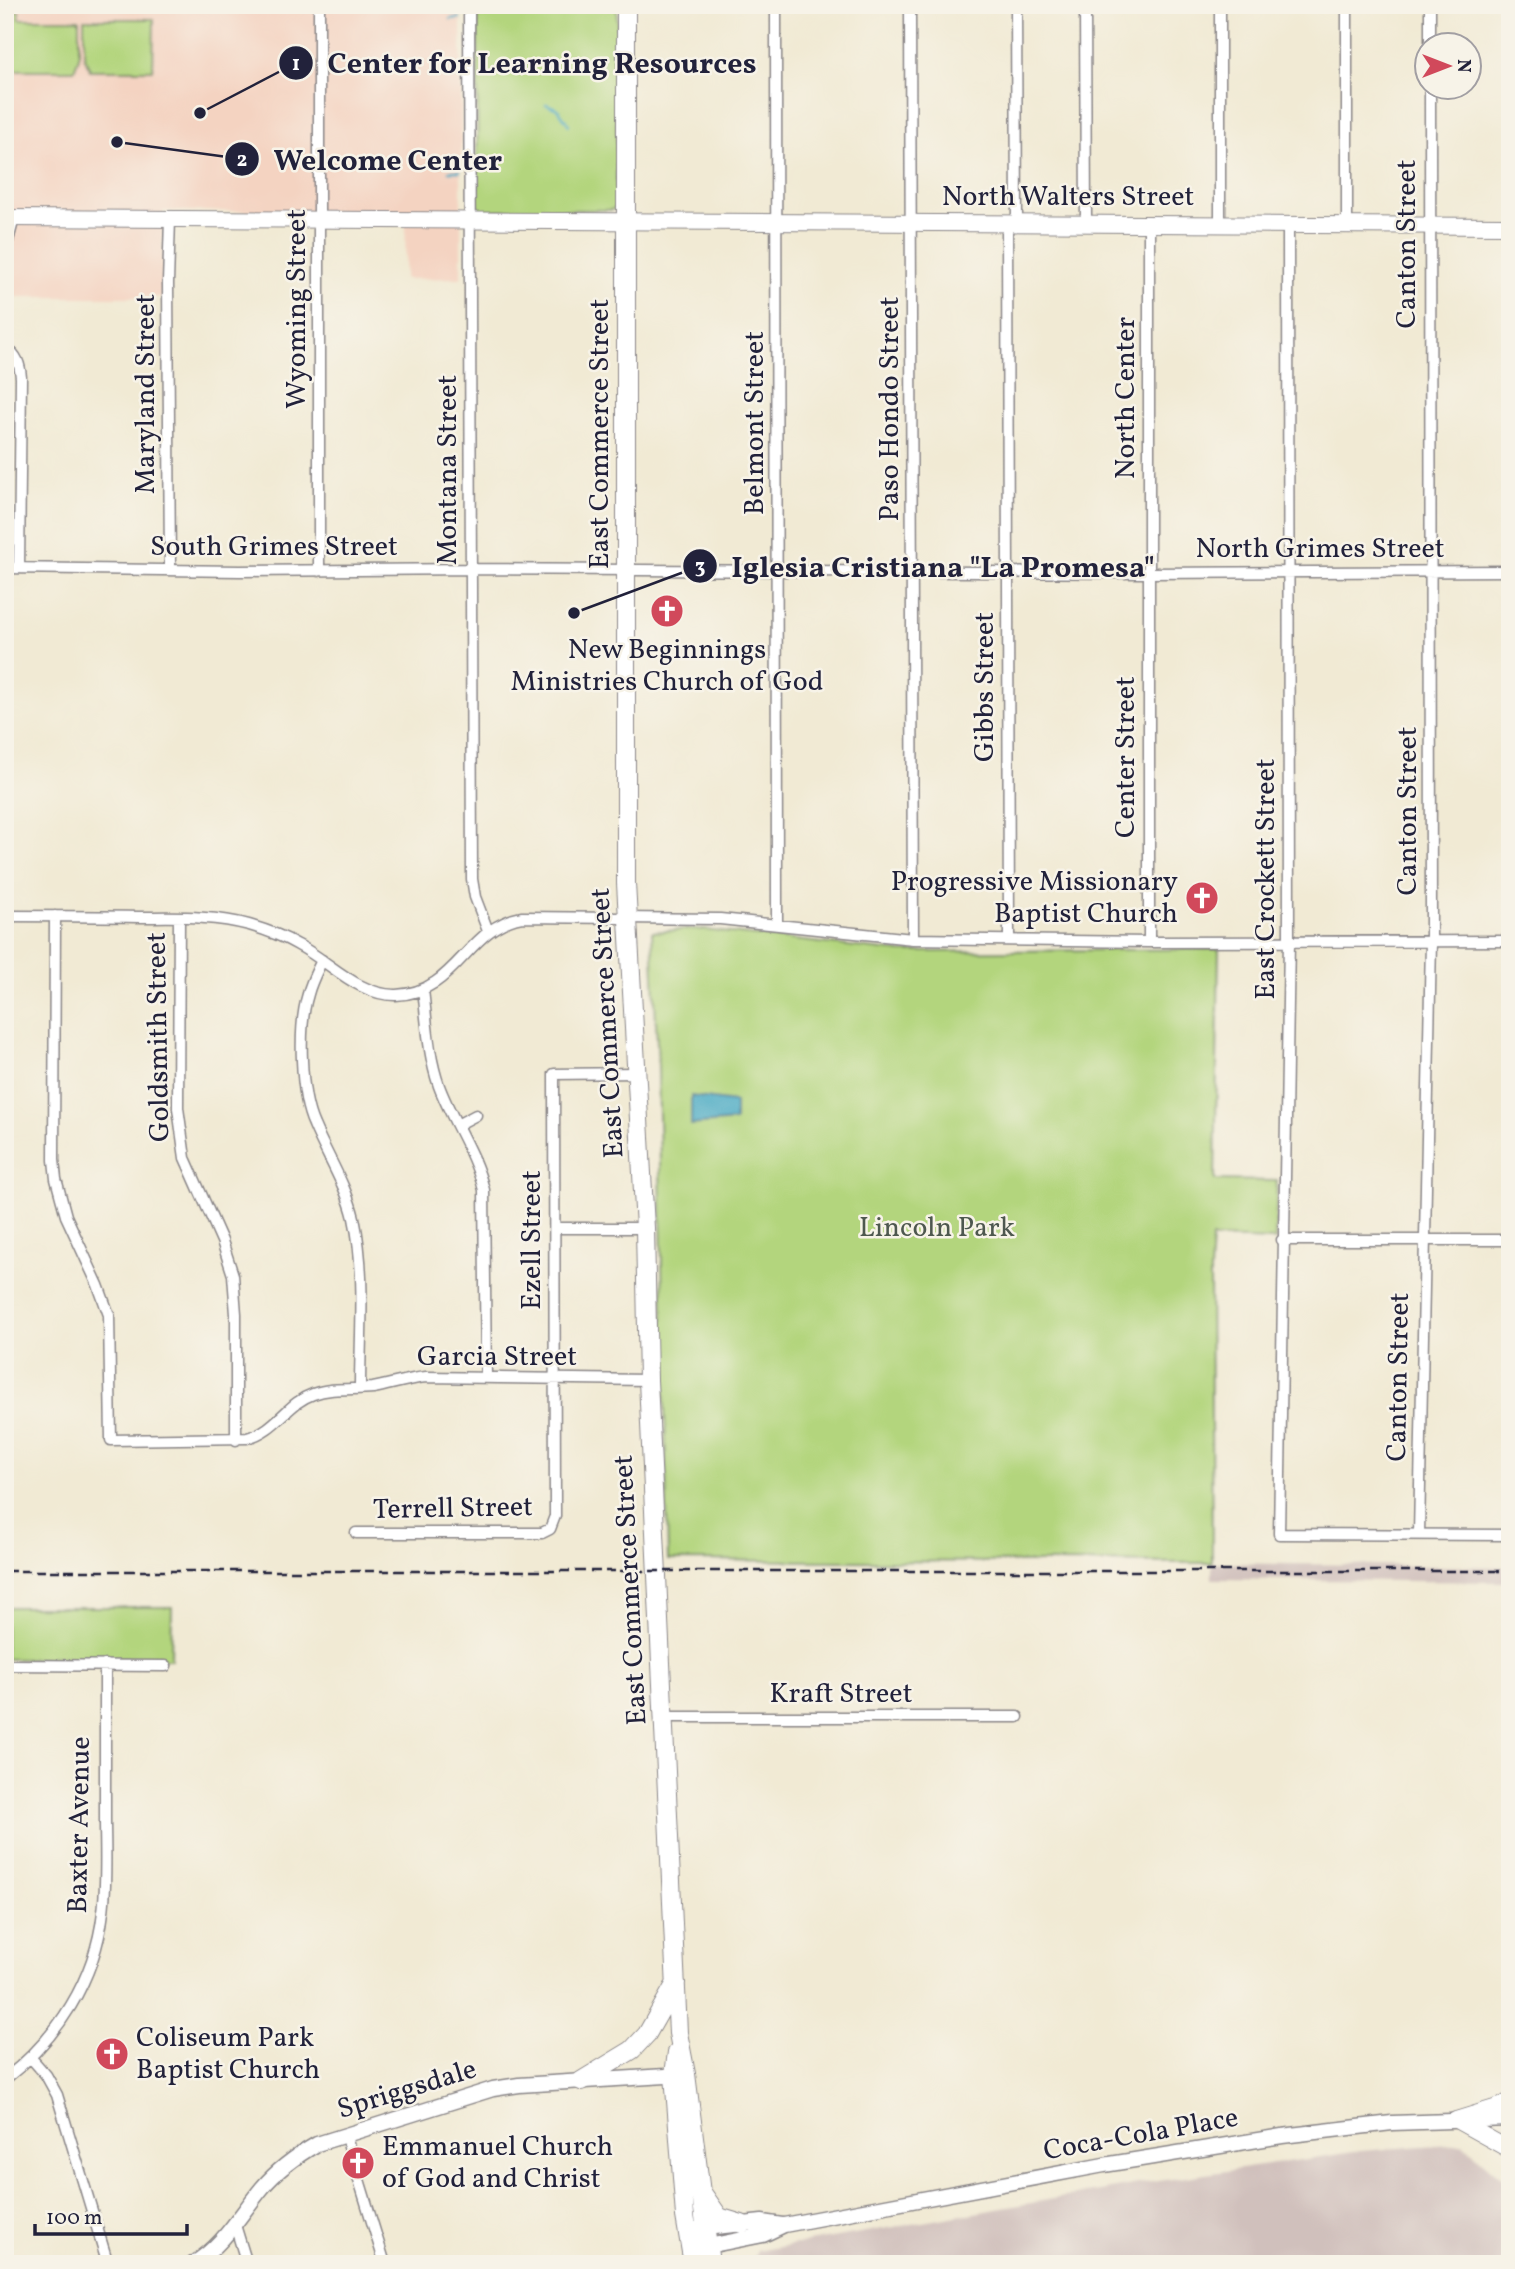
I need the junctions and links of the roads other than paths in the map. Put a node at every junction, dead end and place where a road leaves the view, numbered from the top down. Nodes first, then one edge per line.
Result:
1 (319, 5) edge
2 (469, 5) edge
3 (626, 5) edge
4 (776, 5) edge
5 (910, 5) edge
6 (1016, 5) edge
7 (1085, 5) edge
8 (1220, 5) edge
9 (1347, 5) edge
10 (1430, 5) edge
11 (1430, 32) edge
12 (1430, 102) edge
13 (9, 218) edge
14 (170, 219) junction
15 (320, 220) junction
16 (470, 220) junction
17 (626, 221) junction
18 (777, 222) junction
19 (911, 222) junction
20 (1012, 223) junction
21 (1086, 223) junction
22 (1149, 224) junction
23 (1220, 224) junction
24 (1288, 224) junction
25 (1347, 225) junction
26 (1429, 225) junction
27 (1510, 226) edge
28 (5, 252) edge
29 (5, 347) edge
30 (5, 568) edge
31 (19, 568) junction
32 (170, 569) junction
33 (471, 569) junction
34 (626, 570) junction
35 (318, 571) junction
36 (778, 571) junction
37 (1289, 571) junction
38 (1430, 571) junction
39 (1510, 571) edge
40 (913, 572) junction
41 (1007, 572) junction
42 (1148, 573) junction
43 (5, 916) edge
44 (55, 916) junction
45 (179, 917) junction
46 (628, 917) junction
47 (777, 925) junction
48 (488, 931) junction
49 (913, 939) junction
50 (1009, 940) junction
51 (1289, 941) junction
52 (1431, 941) junction
53 (1510, 941) edge
54 (1149, 942) junction
55 (322, 960) junction
56 (423, 990) junction
57 (637, 1073) junction
58 (476, 1115) dead end
59 (457, 1125) junction
60 (645, 1227) junction
61 (555, 1228) junction
62 (1282, 1240) junction
63 (1424, 1240) junction
64 (1510, 1240) edge
65 (485, 1377) junction
66 (555, 1380) junction
67 (648, 1380) junction
68 (360, 1388) junction
69 (236, 1440) junction
70 (550, 1529) joint
71 (356, 1534) dead end
72 (1419, 1534) junction
73 (1510, 1535) edge
74 (5, 1665) edge
75 (105, 1665) junction
76 (166, 1665) dead end
77 (663, 1717) junction
78 (1018, 1717) dead end
79 (676, 1983) junction
80 (31, 2058) junction
81 (680, 2075) junction
82 (5, 2079) edge
83 (581, 2081) junction
84 (1510, 2101) edge
85 (1510, 2119) edge
86 (1455, 2120) junction
87 (345, 2134) junction
88 (1510, 2150) edge
89 (700, 2190) junction
90 (742, 2224) junction
91 (235, 2225) junction
92 (784, 2225) junction
93 (696, 2229) junction
94 (700, 2256) edge
95 (108, 2264) edge
96 (193, 2264) edge
97 (247, 2264) edge
98 (385, 2264) edge

1 - 15 street, Wyoming Street
2 - 16 street, Montana Street
3 - 17 main road, East Commerce Street
4 - 18 street, Belmont Street
5 - 19 street, Paso Hondo Street
6 - 20 street, Gibbs Street
7 - 21 street
8 - 23 street
9 - 25 street
10 - 11 street
12 - 26 street, Canton Street
13 - 14 main road, North Walters Street
13 - 28 street
14 - 15 main road, North Walters Street
14 - 32 street, Maryland Street
15 - 16 main road, North Walters Street
15 - 35 street, Wyoming Street
16 - 17 main road, North Walters Street
16 - 33 street, Montana Street
17 - 18 main road, North Walters Street
17 - 34 main road, East Commerce Street
18 - 19 main road, North Walters Street
18 - 36 street, Belmont Street
19 - 20 main road, North Walters Street
19 - 40 street, Paso Hondo Street
20 - 21 main road, North Walters Street
20 - 41 street, Gibbs Street
21 - 22 main road, North Walters Street
22 - 23 main road, North Walters Street
22 - 42 street, North Center
23 - 24 main road, North Walters Street
24 - 25 main road, North Walters Street
24 - 37 street, East Crockett Street
25 - 26 main road, North Walters Street
26 - 27 main road, North Walters Street
26 - 38 street, Canton Street
29 - 31 street
30 - 31 street, South Grimes Street
31 - 32 street, South Grimes Street
32 - 35 street, South Grimes Street
33 - 34 street, South Grimes Street
33 - 35 street, South Grimes Street
33 - 48 street, Montana Street
34 - 36 street, North Grimes Street
34 - 46 main road, East Commerce Street
36 - 40 street, North Grimes Street
36 - 47 street, Belmont Street
37 - 38 street, North Grimes Street
37 - 42 street, North Grimes Street
37 - 51 street, East Crockett Street
38 - 39 street, North Grimes Street
38 - 52 street, Canton Street
40 - 41 street, North Grimes Street
40 - 49 street, Paso Hondo Street
41 - 42 street, North Grimes Street
41 - 50 street, Gibbs Street
42 - 54 street, Center Street
43 - 44 street
44 - 45 street
44 - 69 street, Garcia Street
45 - 55 street
45 - 69 street, Goldsmith Street
46 - 47 street
46 - 48 street
46 - 57 main road, East Commerce Street
47 - 49 street
48 - 56 street
49 - 50 street
50 - 54 street
51 - 52 street
51 - 54 street
51 - 62 street, East Crockett Street
52 - 53 street
52 - 63 street, Canton Street
55 - 56 street
55 - 68 street
56 - 59 street
57 - 60 main road, East Commerce Street
57 - 61 street, Ezell Street
58 - 59 street
59 - 65 street
60 - 61 street
60 - 67 main road, East Commerce Street
61 - 66 street, Ezell Street
62 - 63 street
62 - 72 street, East Crockett Street
63 - 64 street
63 - 72 street, Canton Street
65 - 66 street, Garcia Street
65 - 68 street, Garcia Street
66 - 67 street, Garcia Street
66 - 70 street, Ezell Street
67 - 77 main road, East Commerce Street
68 - 69 street, Garcia Street
70 - 71 street, Terrell Street
72 - 73 street
74 - 75 street
75 - 76 street
75 - 80 street, Baxter Avenue
77 - 78 street, Kraft Street
77 - 79 main road, East Commerce Street
79 - 81 main road, East Commerce Street
79 - 83 main road
80 - 82 street, Baxter Avenue
80 - 95 street
81 - 83 street, Spriggsdale
81 - 89 main road, East Commerce Street
81 - 93 main road, East Commerce Street
83 - 87 street, Spriggsdale
84 - 86 main road
85 - 86 street, Coca-Cola Place
86 - 88 main road
86 - 92 street, Coca-Cola Place
87 - 91 street, Spriggsdale
87 - 98 street
89 - 90 main road
89 - 93 main road, East Commerce Street
90 - 92 street, Coca-Cola Place
90 - 93 street, Coca-Cola Place
91 - 96 street, Spriggsdale
91 - 97 street
92 - 94 street, Coca-Cola Place
93 - 94 main road, East Commerce Street

